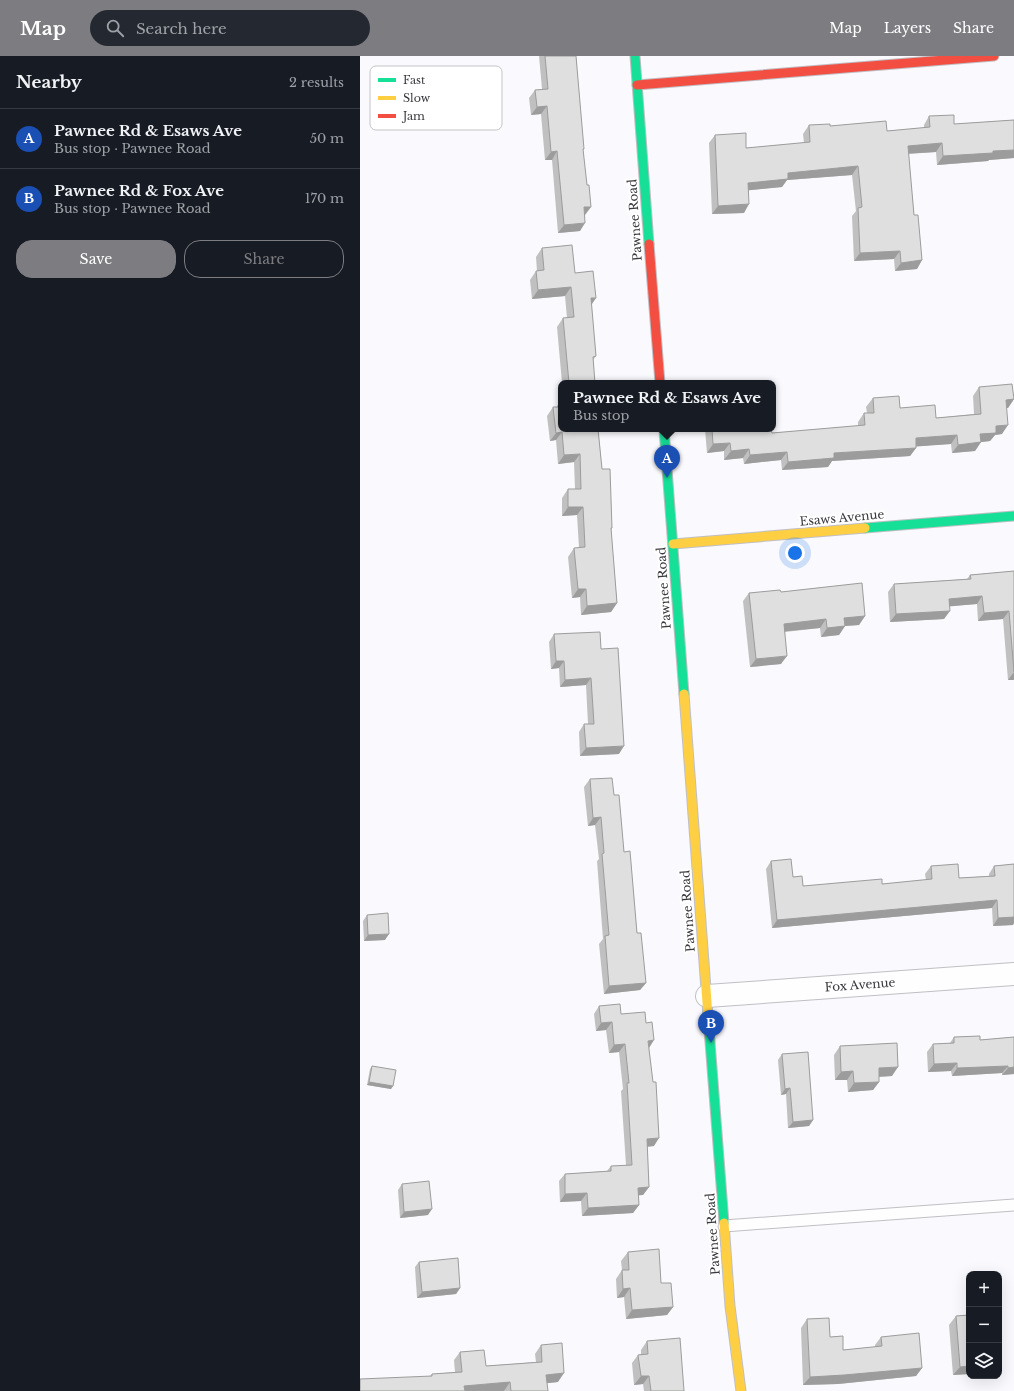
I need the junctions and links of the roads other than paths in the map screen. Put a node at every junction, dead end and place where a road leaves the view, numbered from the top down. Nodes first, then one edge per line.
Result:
1 (634, 56) edge
2 (994, 56) edge
3 (637, 85) junction
4 (660, 380) edge
5 (664, 432) edge
6 (1014, 516) edge
7 (673, 544) junction
8 (1014, 974) edge
9 (707, 996) junction
10 (1014, 1205) edge
11 (724, 1226) junction
12 (741, 1391) edge

1 - 3 street, Pawnee Road
2 - 3 street
3 - 4 street, Pawnee Road
5 - 7 street, Pawnee Road
6 - 7 street, Esaws Avenue
7 - 9 street, Pawnee Road
8 - 9 street, Fox Avenue
9 - 11 street, Pawnee Road
10 - 11 lane
11 - 12 street, Pawnee Road

